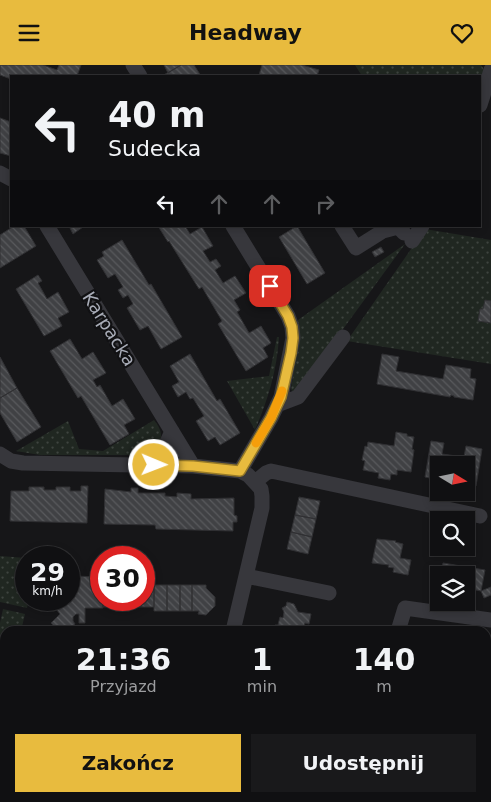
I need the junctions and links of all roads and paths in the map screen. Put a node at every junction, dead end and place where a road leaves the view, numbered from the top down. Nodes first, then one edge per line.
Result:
1 (491, 70) edge
2 (481, 102) edge
3 (48, 227) edge
4 (233, 227) edge
5 (343, 227) edge
6 (398, 227) edge
7 (398, 227) edge
8 (421, 227) edge
9 (343, 337) dead end
10 (277, 405) junction
11 (172, 431) junction
12 (0, 454) edge
13 (154, 465) junction
14 (193, 466) junction
15 (240, 471) junction
16 (255, 482) junction
17 (480, 516) dead end
18 (246, 575) junction
19 (329, 593) dead end
20 (491, 620) edge
21 (234, 626) edge
22 (399, 626) edge

1 - 2 street
3 - 11 street, Karpacka
4 - 10 street
5 - 6 street
7 - 8 street
9 - 10 street
10 - 15 street
11 - 13 street
11 - 14 street, Karpacka
12 - 13 street
13 - 14 street
14 - 15 street
15 - 16 street
16 - 17 street
16 - 18 street
18 - 19 street
18 - 21 street
20 - 22 street

